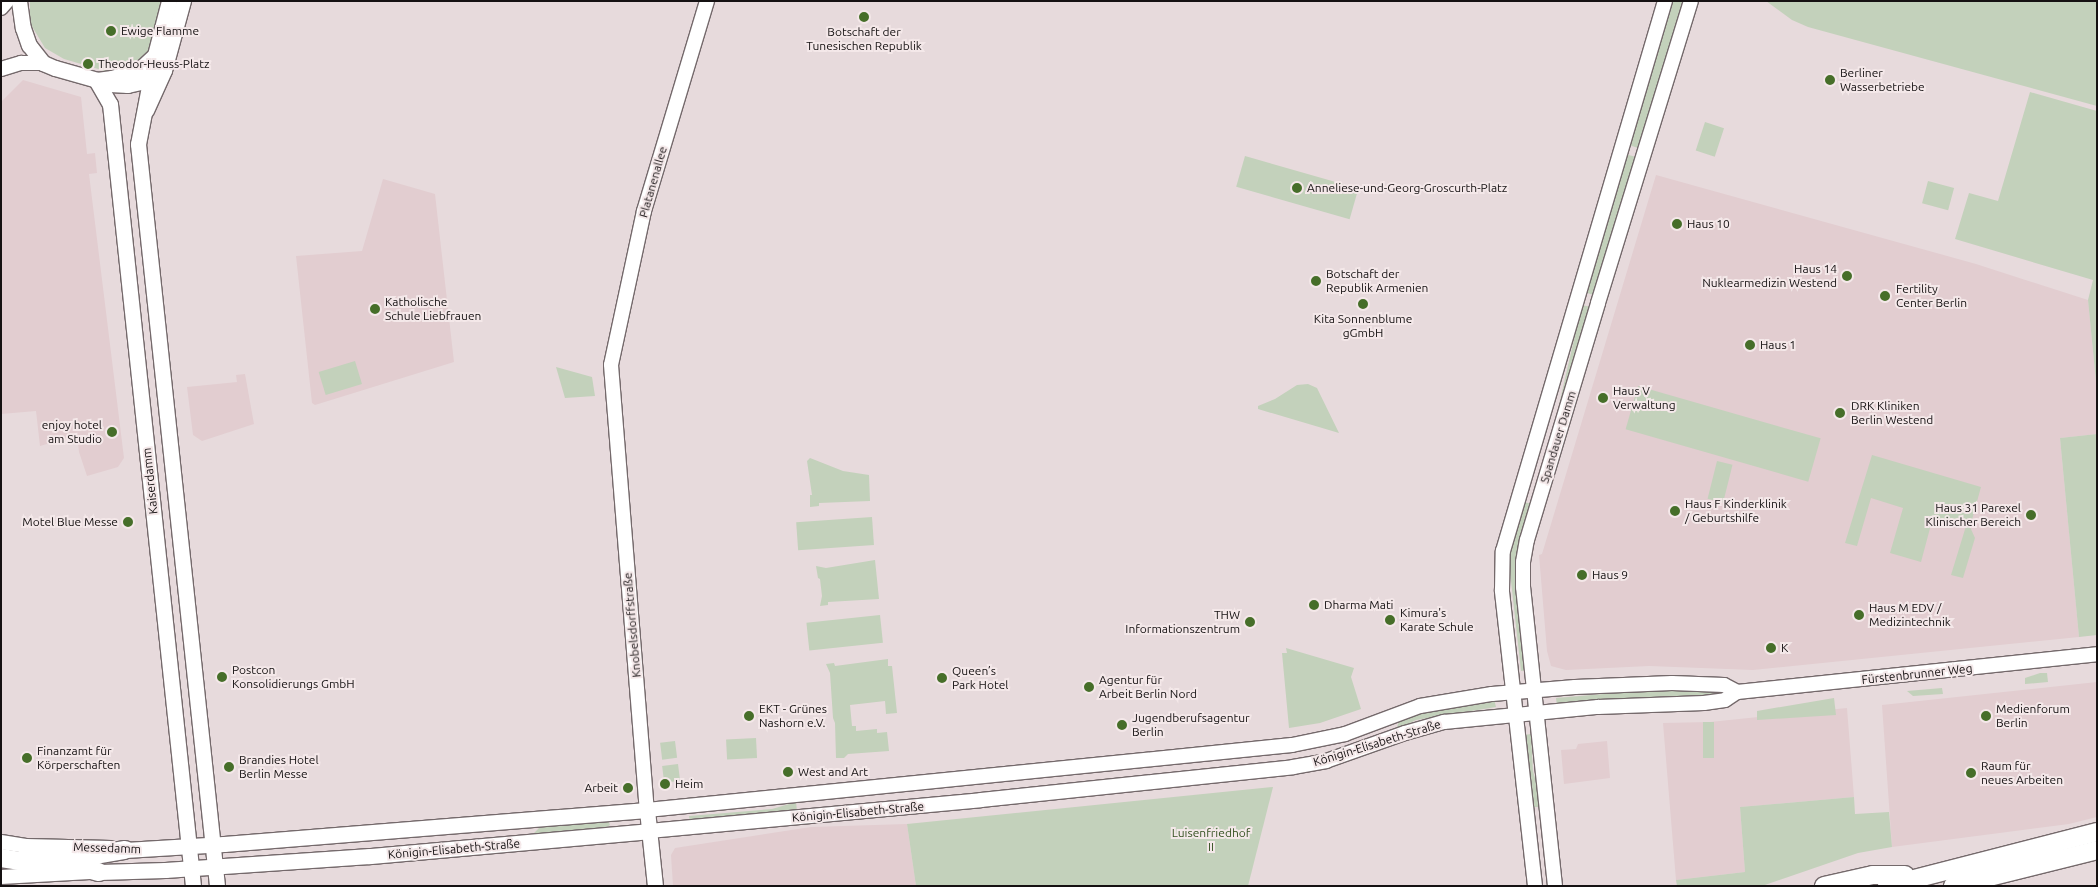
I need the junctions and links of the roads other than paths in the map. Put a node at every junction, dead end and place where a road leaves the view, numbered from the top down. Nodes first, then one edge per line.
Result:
1 (7, 1) edge
2 (19, 1) edge
3 (168, 1) edge
4 (184, 1) edge
5 (707, 1) edge
6 (1665, 1) edge
7 (1691, 1) edge
8 (1, 8) edge
9 (154, 55) junction
10 (43, 63) junction
11 (1, 69) edge
12 (165, 71) junction
13 (96, 80) junction
14 (150, 81) junction
15 (142, 121) junction
16 (611, 365) joint
17 (2097, 654) edge
18 (1535, 690) junction
19 (1514, 692) junction
20 (1737, 692) junction
21 (1537, 713) junction
22 (1517, 715) junction
23 (647, 810) junction
24 (649, 831) junction
25 (2097, 832) edge
26 (1, 842) edge
27 (213, 845) junction
28 (188, 846) junction
29 (125, 850) junction
30 (2097, 850) edge
31 (1, 858) edge
32 (61, 861) junction
33 (215, 867) junction
34 (191, 869) junction
35 (99, 872) junction
36 (1926, 876) junction
37 (1, 877) edge
38 (1970, 884) edge
39 (193, 886) edge
40 (217, 886) edge
41 (655, 886) edge
42 (1535, 886) edge
43 (1555, 886) edge
44 (1824, 886) edge
45 (1886, 886) edge
46 (1953, 886) edge

1 - 8 main road
2 - 10 main road
3 - 9 main road
4 - 12 main road
5 - 16 main road, Platanenallee
6 - 19 main road, Spandauer Damm
7 - 18 main road, Spandauer Damm
9 - 13 main road
9 - 14 main road
10 - 11 main road
10 - 13 main road
12 - 14 main road
12 - 15 main road, Kaiserdamm
13 - 14 main road
13 - 28 main road, Kaiserdamm
14 - 15 main road, Kaiserdamm
15 - 27 main road, Kaiserdamm
16 - 23 main road, Knobelsdorffstraße
17 - 20 main road, Fürstenbrunner Weg
18 - 19 main road, Königin-Elisabeth-Straße
18 - 20 main road, Fürstenbrunner Weg
18 - 21 main road, Spandauer Damm
19 - 22 main road, Spandauer Damm
19 - 23 main road, Königin-Elisabeth-Straße
20 - 21 main road, Fürstenbrunner Weg
21 - 22 main road, Fürstenbrunner Weg
21 - 43 main road, Spandauer Damm
22 - 24 main road, Königin-Elisabeth-Straße
22 - 42 main road, Spandauer Damm
23 - 24 main road, Knobelsdorffstraße
23 - 27 main road, Königin-Elisabeth-Straße
24 - 33 main road, Königin-Elisabeth-Straße
24 - 41 main road, Knobelsdorffstraße
25 - 36 highway
26 - 29 main road, Messedamm
27 - 28 main road, Messedamm
27 - 33 main road, Kaiserdamm
28 - 29 main road, Messedamm
28 - 34 main road, Kaiserdamm
29 - 32 highway
30 - 38 highway
31 - 32 highway
32 - 35 highway
33 - 34 main road, Königin-Elisabeth-Straße
33 - 40 main road, Kaiserdamm
34 - 35 main road, Messedamm
34 - 39 main road, Kaiserdamm
35 - 37 main road, Messedamm
36 - 44 highway
36 - 45 highway
38 - 46 highway

